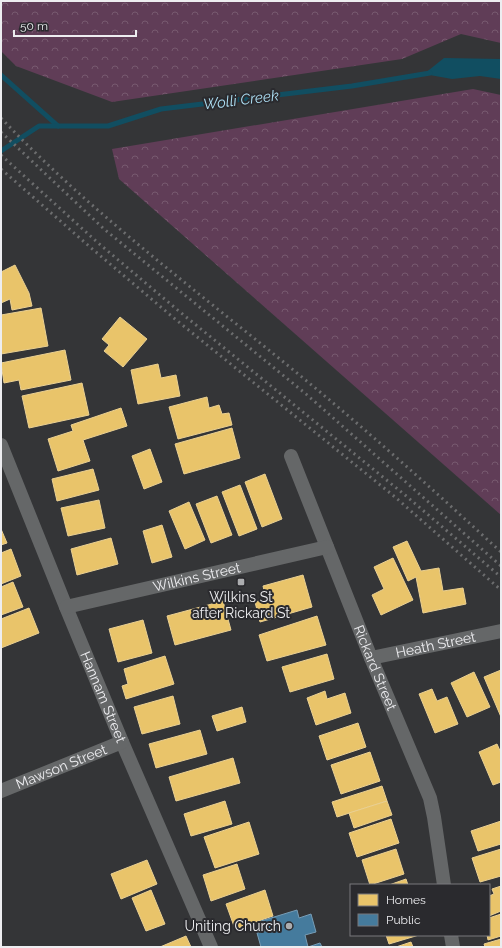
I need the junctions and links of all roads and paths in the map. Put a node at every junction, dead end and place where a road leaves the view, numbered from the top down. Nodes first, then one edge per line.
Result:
1 (1, 445) edge
2 (291, 456) dead end
3 (327, 547) junction
4 (66, 607) junction
5 (501, 631) edge
6 (371, 658) junction
7 (122, 742) junction
8 (1, 791) edge
9 (444, 884) edge
10 (451, 936) edge
11 (211, 947) edge
12 (453, 947) edge

1 - 4 street, Hannam Street
2 - 3 street, Rickard Street
3 - 4 street, Wilkins Street
3 - 6 street, Rickard Street
4 - 7 street, Hannam Street
5 - 6 street, Heath Street
6 - 9 street, Rickard Street
7 - 8 street, Mawson Street
7 - 11 street, Hannam Street
10 - 12 street

